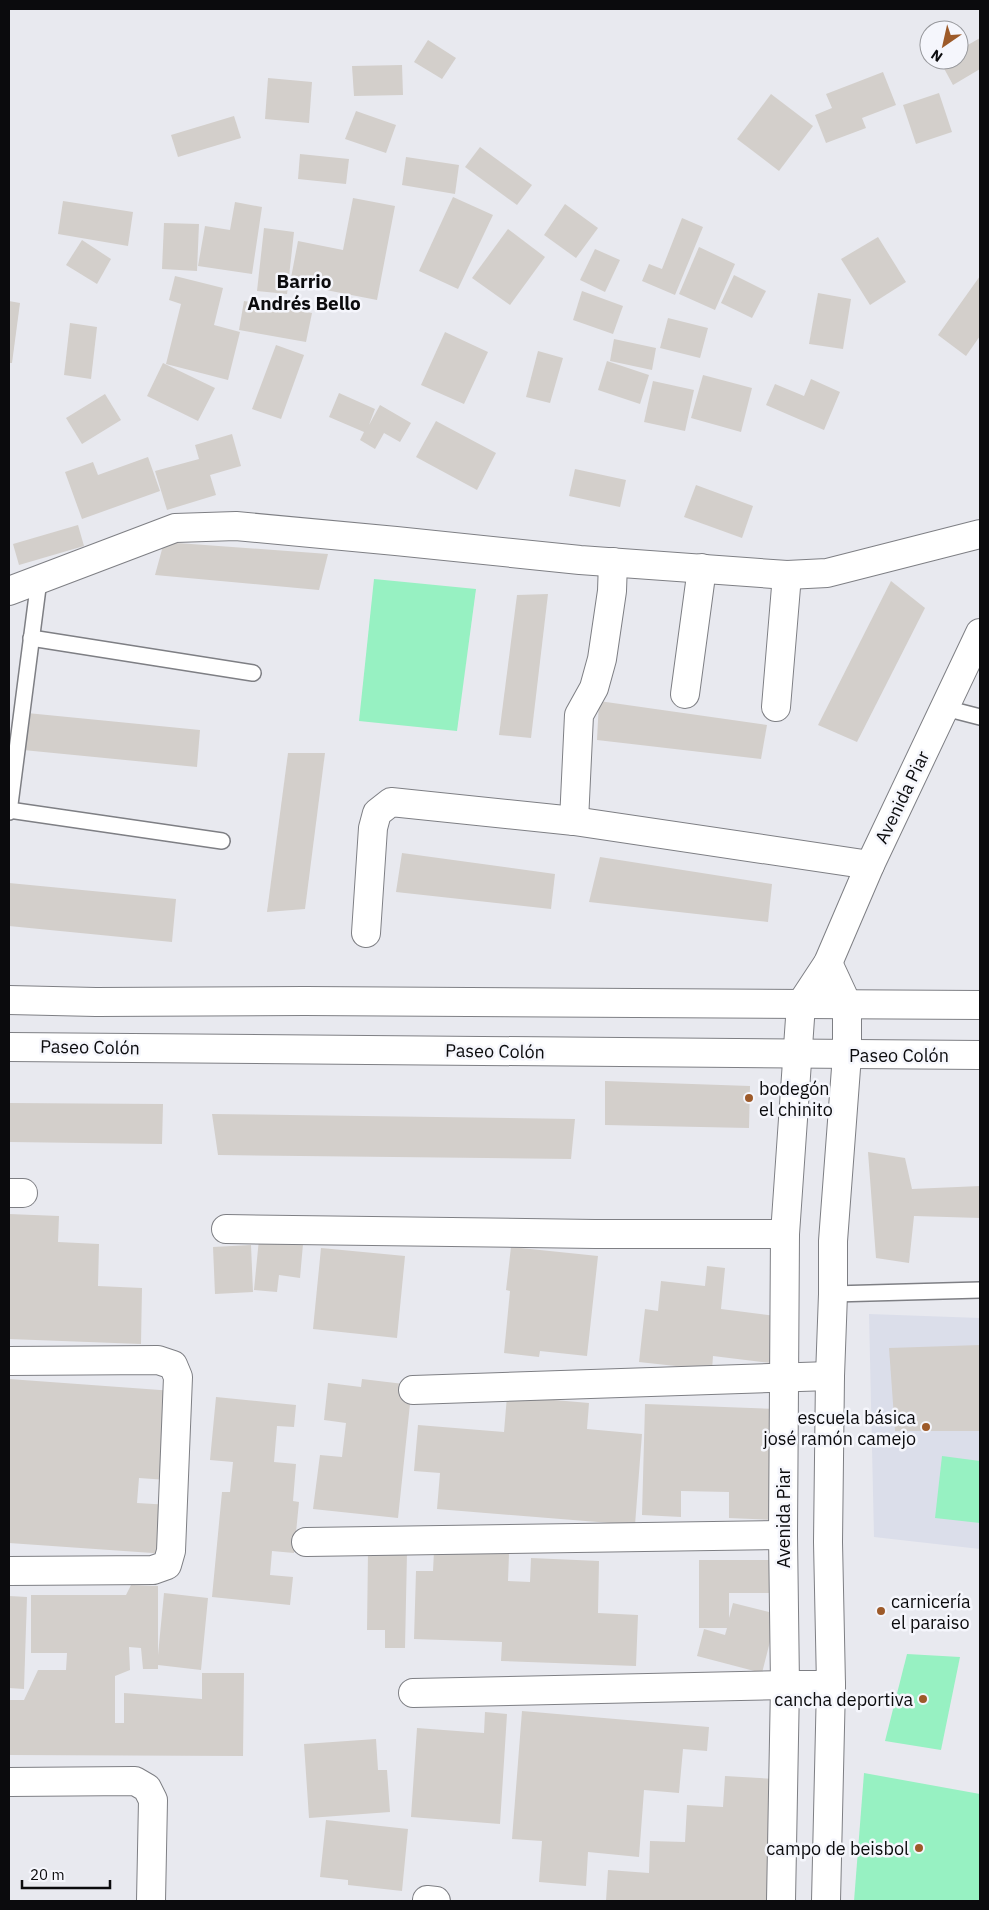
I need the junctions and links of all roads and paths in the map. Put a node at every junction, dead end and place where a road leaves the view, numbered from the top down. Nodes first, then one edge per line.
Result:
1 (980, 534) edge
2 (613, 562) junction
3 (702, 568) junction
4 (786, 575) junction
5 (39, 580) junction
6 (9, 591) edge
7 (980, 634) edge
8 (31, 638) junction
9 (253, 673) dead end
10 (685, 694) dead end
11 (776, 707) dead end
12 (944, 708) junction
13 (980, 717) edge
14 (9, 811) edge
15 (574, 821) junction
16 (222, 841) dead end
17 (870, 865) junction
18 (366, 933) dead end
19 (828, 963) junction
20 (9, 1000) edge
21 (801, 1004) junction
22 (847, 1004) junction
23 (980, 1005) edge
24 (9, 1046) edge
25 (798, 1054) junction
26 (847, 1055) junction
27 (980, 1055) edge
28 (226, 1229) dead end
29 (785, 1234) junction
30 (980, 1290) edge
31 (833, 1294) junction
32 (9, 1361) edge
33 (830, 1376) junction
34 (783, 1378) junction
35 (413, 1390) dead end
36 (783, 1535) junction
37 (306, 1542) dead end
38 (9, 1571) edge
39 (785, 1685) junction
40 (831, 1685) junction
41 (413, 1693) dead end
42 (9, 1782) edge
43 (151, 1901) edge
44 (781, 1901) edge
45 (826, 1901) edge

1 - 4 street
2 - 3 street
2 - 5 street
2 - 15 street
3 - 4 street
3 - 10 street
4 - 11 street
5 - 6 street
5 - 8 lane
7 - 12 street, Avenida Piar
8 - 9 lane
8 - 14 lane
12 - 13 lane
12 - 17 street, Avenida Piar
14 - 16 lane
15 - 17 street
15 - 18 street
17 - 19 street, Avenida Piar
19 - 21 street, Avenida Piar
19 - 22 street
20 - 21 street
21 - 22 street
21 - 25 street, Avenida Piar
22 - 23 street
22 - 26 street
24 - 25 street, Paseo Colón
25 - 26 street, Paseo Colón
25 - 29 street, Avenida Piar
26 - 27 street, Paseo Colón
26 - 31 street
28 - 29 street
29 - 34 street, Avenida Piar
30 - 31 lane
31 - 33 street
32 - 38 street
33 - 34 street
33 - 40 street
34 - 35 street
34 - 36 street, Avenida Piar
36 - 37 street
36 - 39 street, Avenida Piar
39 - 40 street
39 - 41 street
39 - 44 street, Avenida Piar
40 - 45 street
42 - 43 street

